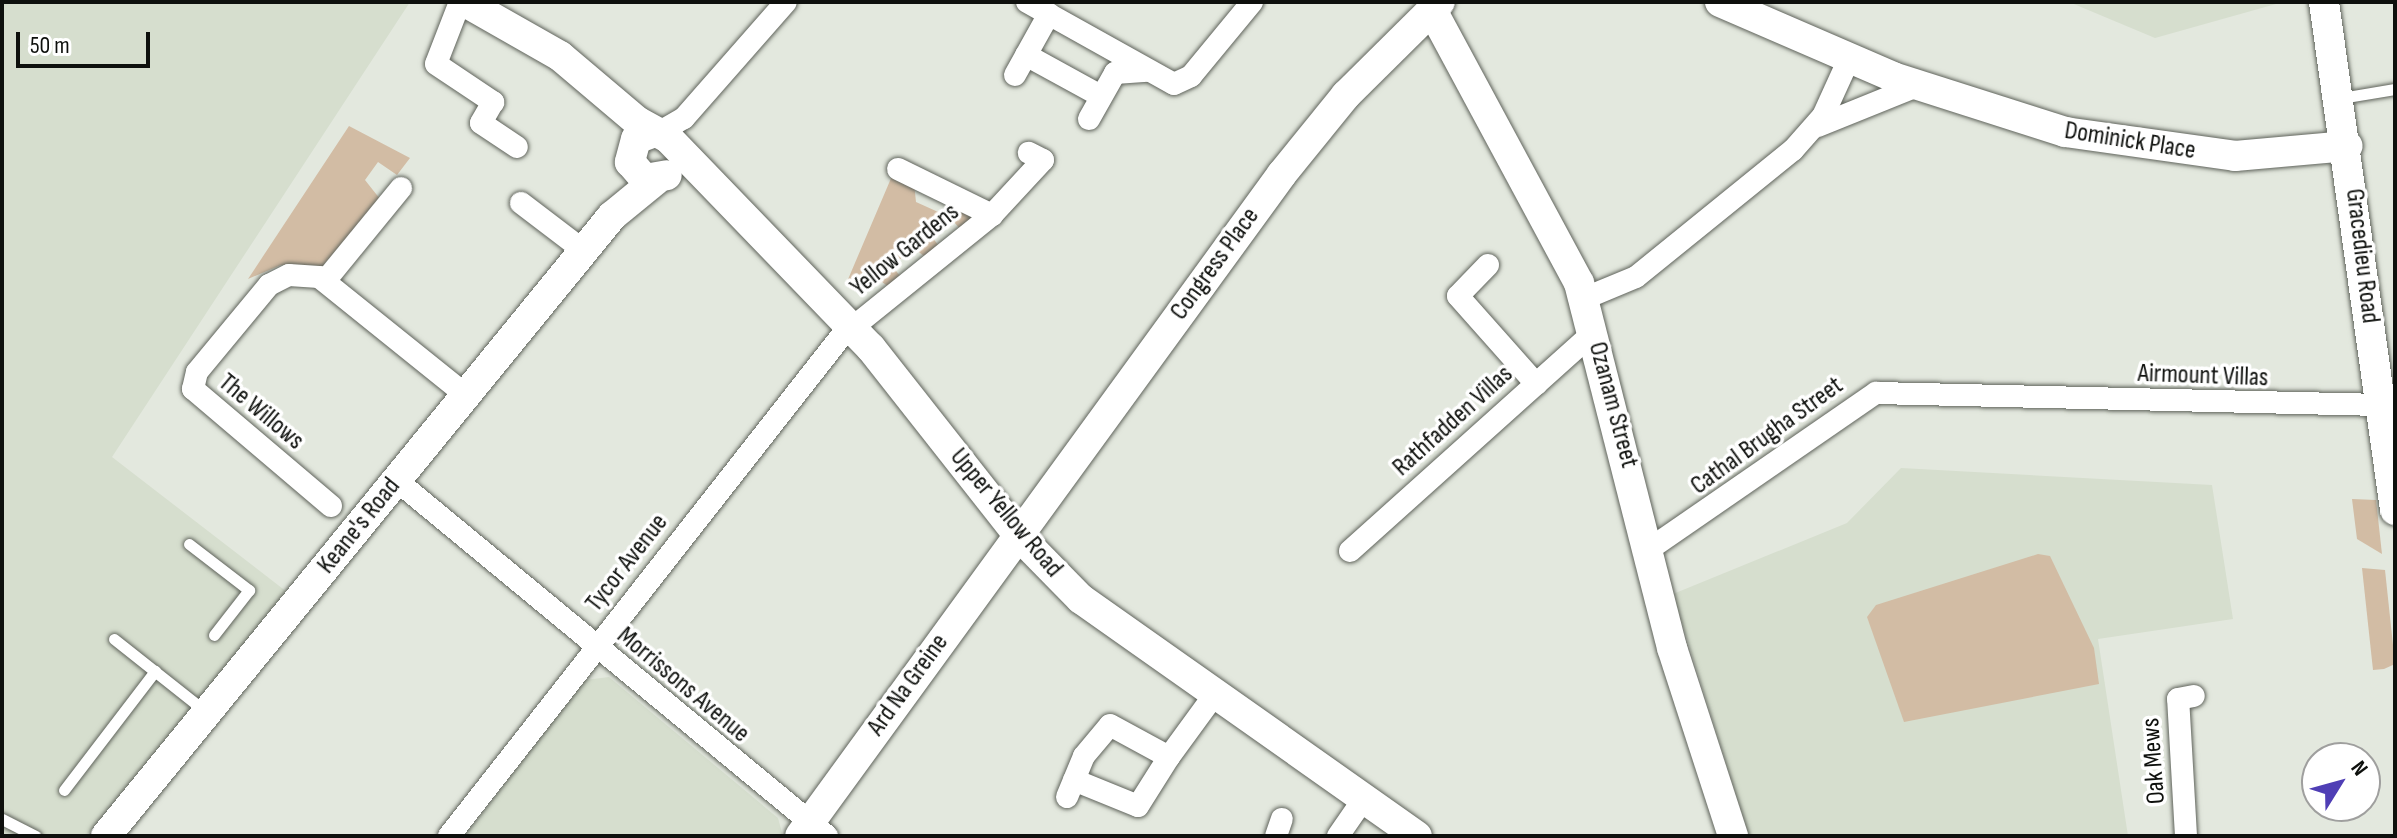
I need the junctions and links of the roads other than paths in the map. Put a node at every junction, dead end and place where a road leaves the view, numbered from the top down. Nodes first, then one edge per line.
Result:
1 (463, 2) edge
2 (786, 2) edge
3 (1027, 2) edge
4 (1252, 2) edge
5 (1720, 2) edge
6 (2324, 2) edge
7 (1432, 5) edge
8 (1049, 14) junction
9 (1026, 55) junction
10 (1849, 59) junction
11 (1152, 73) junction
12 (1015, 75) dead end
13 (1917, 86) junction
14 (2395, 89) edge
15 (1101, 96) junction
16 (2340, 98) junction
17 (1089, 119) dead end
18 (1814, 129) junction
19 (2348, 146) junction
20 (517, 147) dead end
21 (659, 149) junction
22 (1029, 153) dead end
23 (898, 169) dead end
24 (401, 188) dead end
25 (521, 203) dead end
26 (992, 215) junction
27 (584, 251) junction
28 (1488, 265) dead end
29 (325, 281) junction
30 (1583, 299) junction
31 (851, 326) junction
32 (1593, 333) junction
33 (1536, 384) junction
34 (466, 395) junction
35 (2023, 397) joint
36 (2380, 405) junction
37 (396, 480) junction
38 (331, 506) dead end
39 (2395, 510) edge
40 (1018, 535) junction
41 (189, 544) dead end
42 (1648, 550) junction
43 (1350, 551) dead end
44 (214, 635) dead end
45 (114, 639) dead end
46 (596, 649) junction
47 (155, 671) junction
48 (1215, 694) junction
49 (2194, 696) dead end
50 (206, 712) junction
51 (1169, 757) junction
52 (64, 790) dead end
53 (1365, 797) junction
54 (2, 819) edge
55 (812, 832) edge
56 (112, 834) edge
57 (36, 836) edge
58 (449, 836) edge
59 (1338, 836) edge
60 (1417, 836) edge
61 (1733, 836) edge
62 (2186, 836) edge

1 - 20 street
1 - 21 street
2 - 21 street
3 - 8 street
4 - 11 street
5 - 10 street, Dominick Place
6 - 16 street, Gracedieu Road
7 - 30 street, Ozanam Street
7 - 40 street, Congress Place
8 - 9 street
8 - 11 street
9 - 12 street
9 - 15 street
10 - 13 street, Dominick Place
10 - 18 street
11 - 15 street
13 - 18 street
13 - 19 street, Dominick Place
14 - 16 lane
15 - 17 street
16 - 19 street, Gracedieu Road
18 - 30 street
19 - 36 street, Gracedieu Road
21 - 27 street, Keane's Road
21 - 31 street, Upper Yellow Road
22 - 26 street, Yellow Gardens
23 - 26 street, Yellow Gardens
24 - 29 street
25 - 27 street
26 - 31 street, Yellow Gardens
27 - 34 street, Keane's Road
28 - 33 street
29 - 34 street
29 - 38 street, The Willows
30 - 32 street, Ozanam Street
31 - 40 street, Upper Yellow Road
31 - 46 street, Tycor Avenue
32 - 33 street, Rathfadden Villas
32 - 42 street, Ozanam Street
33 - 43 street, Rathfadden Villas
34 - 37 street, Keane's Road
35 - 36 street, Airmount Villas
35 - 42 street, Cathal Brugha Street
36 - 39 street, Gracedieu Road
37 - 46 street, Morrissons Avenue
37 - 50 street, Keane's Road
40 - 48 street, Upper Yellow Road
40 - 55 street, Ard Na Greine
41 - 44 lane
42 - 61 street, Ozanam Street
45 - 47 lane
46 - 55 street, Morrissons Avenue
46 - 58 street, Tycor Avenue
47 - 50 lane
47 - 52 lane
48 - 51 street
48 - 53 street, Upper Yellow Road
49 - 62 street, Oak Mews
50 - 56 street, Keane's Road
51 - 51 street
53 - 59 street
53 - 60 street, Upper Yellow Road
54 - 57 lane

